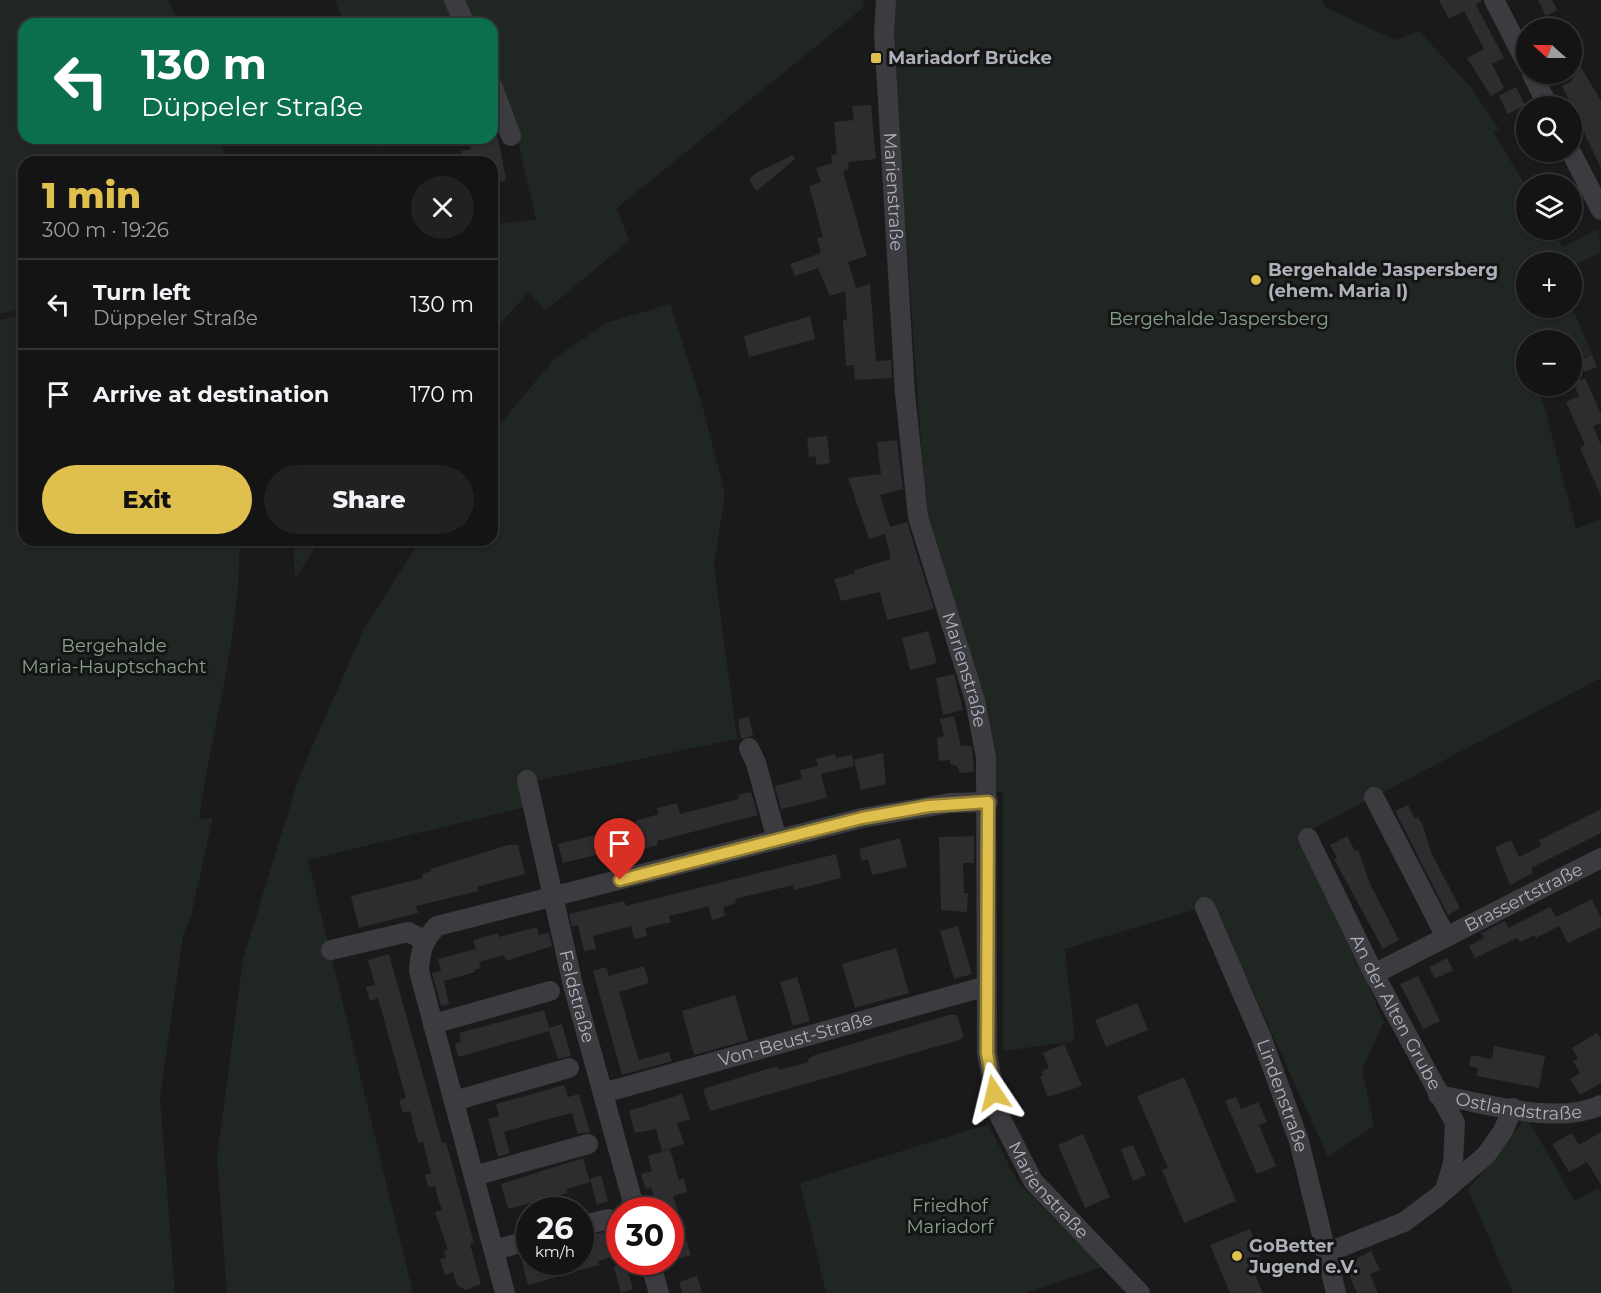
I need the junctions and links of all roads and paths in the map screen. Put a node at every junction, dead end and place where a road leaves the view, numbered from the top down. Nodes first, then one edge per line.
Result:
1 (454, 0) edge
2 (886, 0) edge
3 (1494, 0) edge
4 (462, 18) edge
5 (1516, 43) edge
6 (498, 101) edge
7 (511, 136) dead end
8 (1576, 162) edge
9 (1601, 210) edge
10 (749, 748) dead end
11 (527, 780) dead end
12 (1374, 797) dead end
13 (988, 802) junction
14 (1308, 838) dead end
15 (777, 840) junction
16 (1601, 858) edge
17 (552, 897) junction
18 (1205, 907) dead end
19 (1446, 938) junction
20 (424, 940) junction
21 (331, 950) dead end
22 (1374, 974) junction
23 (987, 986) junction
24 (550, 991) dead end
25 (433, 1024) junction
26 (569, 1068) dead end
27 (603, 1093) junction
28 (1438, 1095) junction
29 (454, 1101) junction
30 (1601, 1106) edge
31 (1513, 1108) junction
32 (588, 1144) dead end
33 (474, 1176) junction
34 (1445, 1190) junction
35 (631, 1197) edge
36 (516, 1244) edge
37 (494, 1250) junction
38 (1326, 1253) junction
39 (654, 1275) edge
40 (505, 1293) edge
41 (659, 1293) edge
42 (1140, 1293) edge
43 (1336, 1293) edge

1 - 4 street
2 - 13 street, Marienstraße
3 - 5 street
6 - 7 street
8 - 9 street
10 - 15 street
11 - 17 street, Feldstraße
12 - 19 street, Brassertstraße
13 - 15 street
13 - 23 street, Marienstraße
14 - 22 street, An der Alten Grube
15 - 17 street
16 - 19 street, Brassertstraße
17 - 20 street
17 - 27 street, Feldstraße
18 - 38 street, Lindenstraße
19 - 22 street, Brassertstraße
20 - 21 street
20 - 25 street
22 - 28 street, An der Alten Grube
23 - 27 street, Von-Beust-Straße
23 - 42 street, Marienstraße
24 - 25 street
25 - 29 street
26 - 29 street
27 - 35 street, Feldstraße
28 - 31 street, Ostlandstraße
28 - 34 street, An der Alten Grube
29 - 33 street
30 - 31 street, Ostlandstraße
31 - 34 street
32 - 33 street
33 - 37 street
34 - 38 street
36 - 37 street
37 - 40 street
38 - 43 street, Lindenstraße
39 - 41 street

